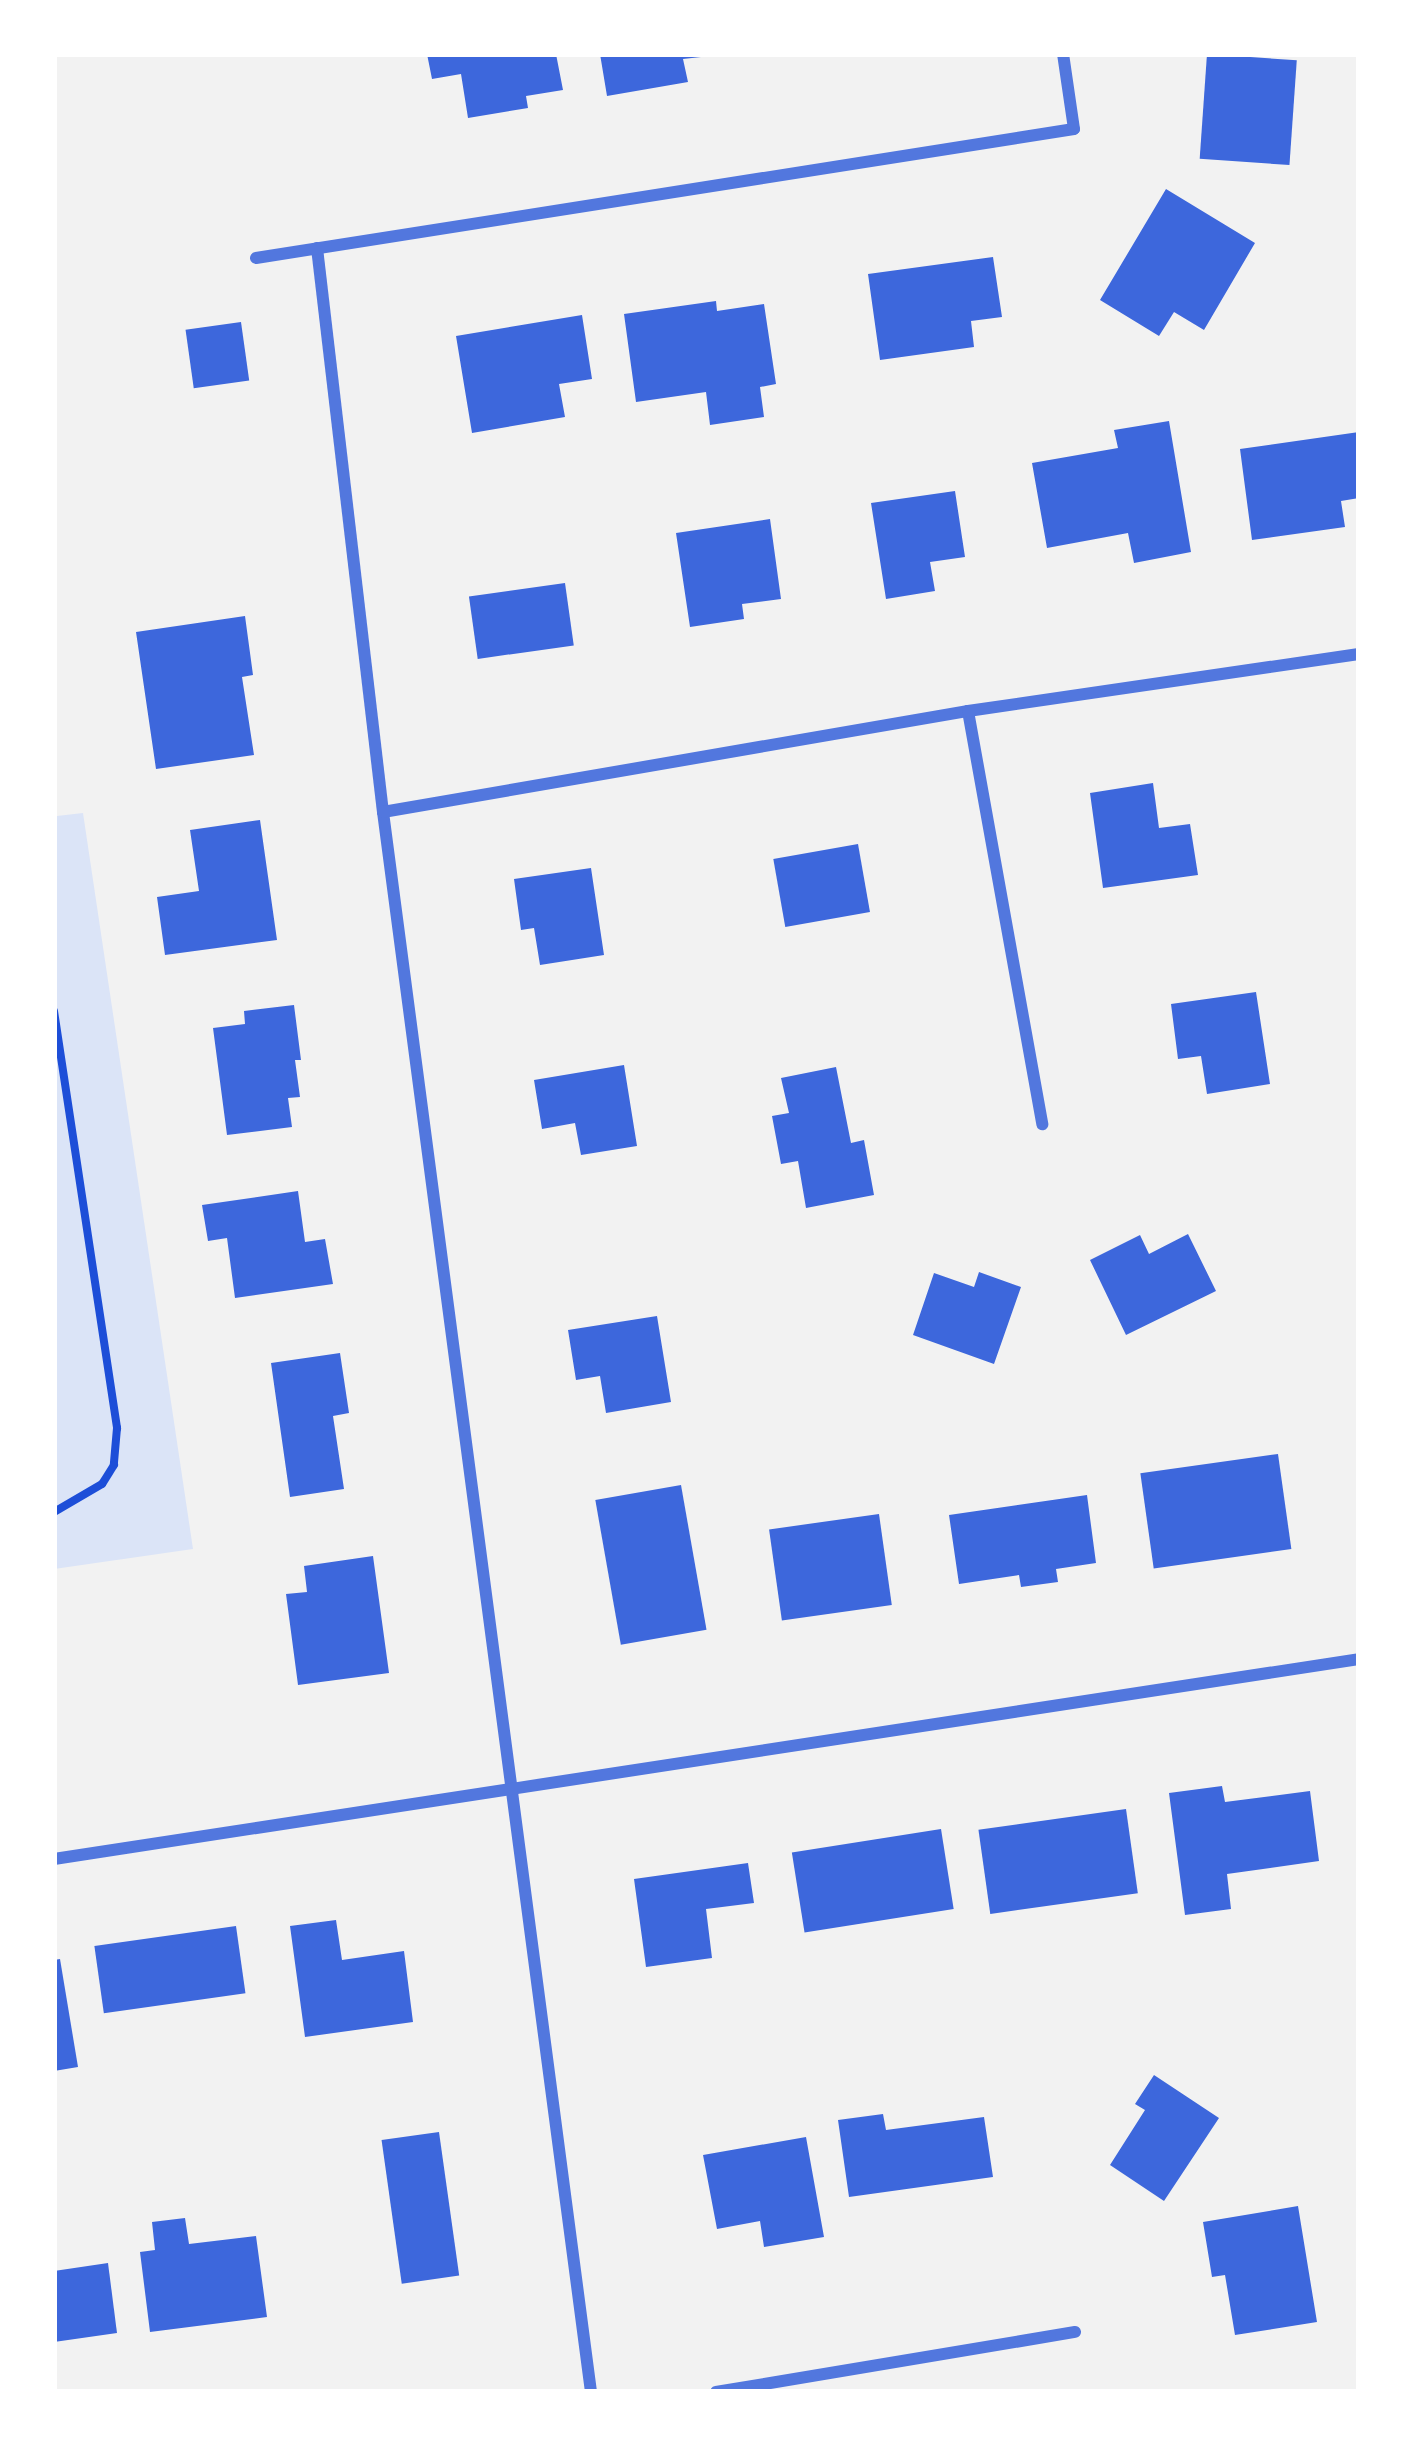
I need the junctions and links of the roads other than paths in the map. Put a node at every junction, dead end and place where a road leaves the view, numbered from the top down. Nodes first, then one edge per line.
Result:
1 (1063, 54) edge
2 (317, 248) junction
3 (256, 258) dead end
4 (1359, 654) edge
5 (968, 711) junction
6 (383, 812) junction
7 (1042, 1124) dead end
8 (1359, 1659) edge
9 (514, 1784) junction
10 (54, 1859) edge
11 (1076, 2332) dead end
12 (591, 2392) edge
13 (716, 2392) edge

1 - 2 street
2 - 3 street
2 - 6 street
4 - 5 street
5 - 6 street
5 - 7 street
6 - 9 street
8 - 9 street
9 - 10 street
9 - 12 street
11 - 13 street

